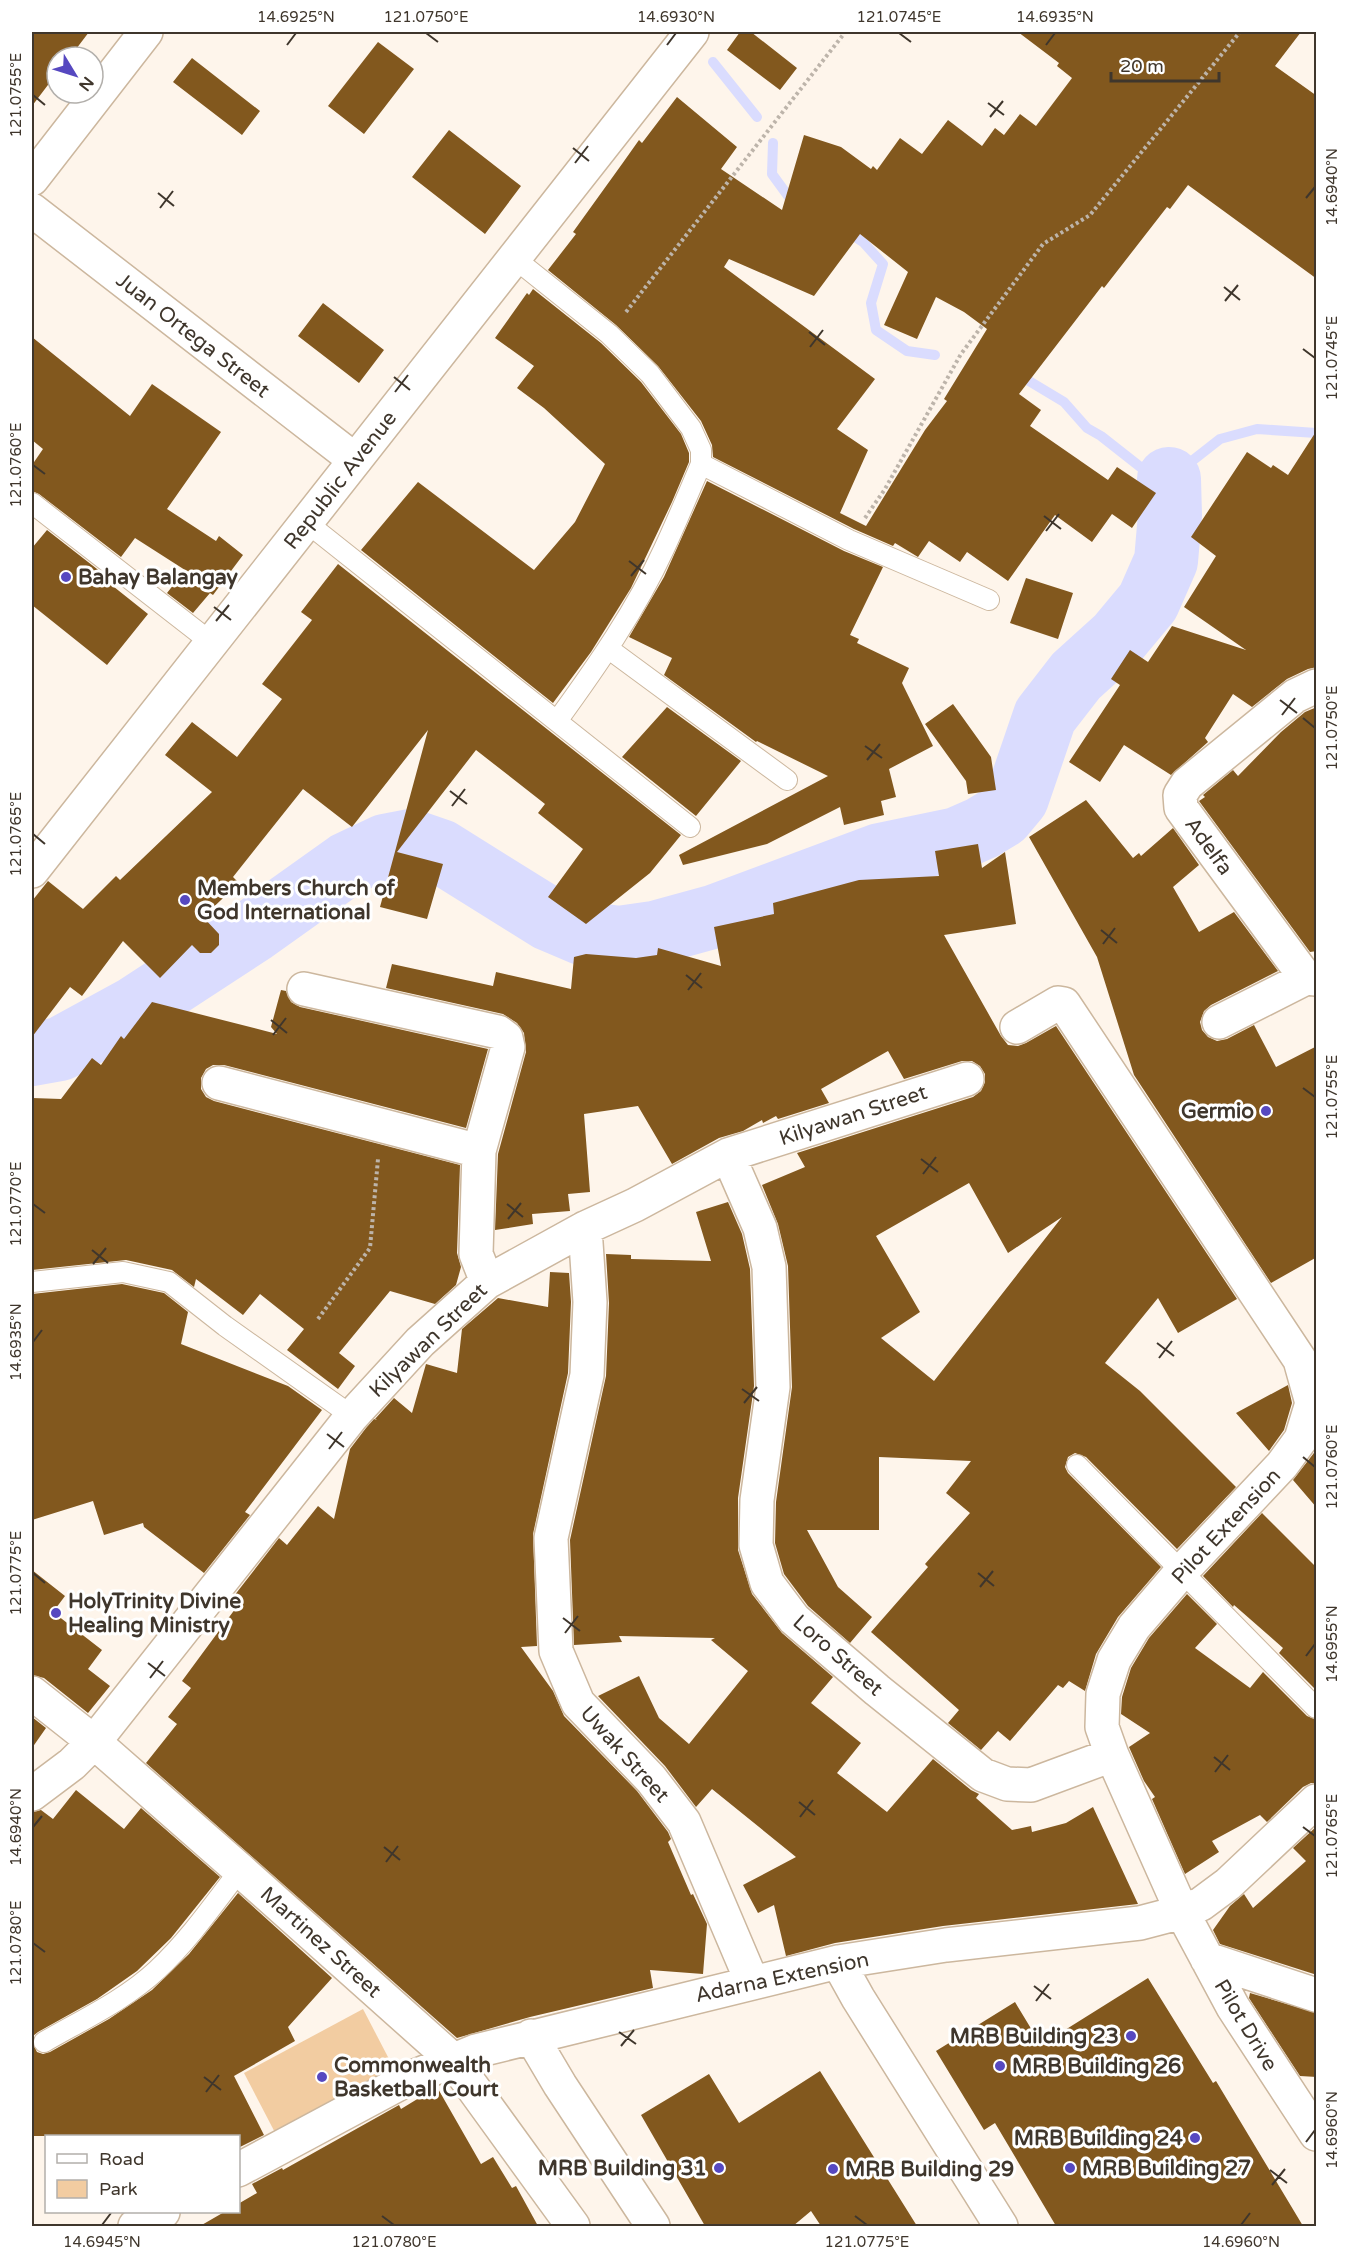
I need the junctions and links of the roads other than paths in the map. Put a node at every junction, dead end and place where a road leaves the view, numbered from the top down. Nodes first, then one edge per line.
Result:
1 (146, 32) edge
2 (692, 32) edge
3 (32, 179) edge
4 (32, 210) edge
5 (514, 258) junction
6 (355, 460) junction
7 (701, 464) junction
8 (34, 511) edge
9 (306, 522) junction
10 (989, 600) dead end
11 (212, 643) junction
12 (609, 649) junction
13 (1317, 686) edge
14 (557, 721) junction
15 (787, 780) dead end
16 (690, 827) dead end
17 (32, 871) edge
18 (1311, 979) edge
19 (304, 989) dead end
20 (1219, 1022) dead end
21 (1017, 1027) dead end
22 (967, 1079) dead end
23 (219, 1083) dead end
24 (479, 1151) junction
25 (728, 1155) junction
26 (585, 1228) junction
27 (32, 1282) edge
28 (487, 1282) junction
29 (352, 1416) junction
30 (1077, 1465) dead end
31 (1182, 1571) junction
32 (32, 1693) edge
33 (1317, 1708) edge
34 (94, 1742) junction
35 (1112, 1755) junction
36 (32, 1794) edge
37 (1317, 1801) edge
38 (240, 1870) junction
39 (1182, 1912) junction
40 (1207, 1959) junction
41 (838, 1962) junction
42 (752, 1982) junction
43 (1317, 1995) edge
44 (531, 2036) junction
45 (44, 2042) dead end
46 (452, 2059) junction
47 (1317, 2134) edge
48 (240, 2169) edge
49 (159, 2213) edge
50 (135, 2226) edge
51 (573, 2226) edge
52 (653, 2226) edge
53 (1002, 2226) edge

1 - 3 street
2 - 5 street, Republic Avenue
4 - 6 street, Juan Ortega Street
5 - 6 street, Republic Avenue
5 - 7 lane
6 - 9 street, Republic Avenue
7 - 10 lane
7 - 12 lane
8 - 11 lane
9 - 11 street, Republic Avenue
9 - 14 lane
11 - 17 street, Republic Avenue
12 - 14 lane
12 - 15 lane
13 - 18 street, Adelfa
14 - 16 lane
18 - 20 street, Adelfa
19 - 24 street
21 - 31 street, Pilot Extension
22 - 25 street, Kilyawan Street
23 - 24 street
24 - 28 street
25 - 26 street, Kilyawan Street
25 - 35 street, Loro Street
26 - 28 street, Kilyawan Street
26 - 42 street, Uwak Street
27 - 29 lane
28 - 29 street, Kilyawan Street
29 - 34 street, Kilyawan Street
30 - 31 lane
31 - 33 lane
31 - 35 street, Pilot Extension
32 - 34 street, Martinez Street
34 - 36 street, Kilyawan Street
34 - 38 street, Martinez Street
35 - 39 street, Pilot Extension
37 - 39 street, Adarna Extension
38 - 45 lane
38 - 46 street, Martinez Street
39 - 40 street, Pilot Drive
39 - 41 street, Adarna Extension
40 - 43 street
40 - 47 street, Pilot Drive
41 - 42 street, Adarna Extension
41 - 53 street
42 - 44 street, Adarna Extension
44 - 46 street, Adarna Extension
44 - 52 street
46 - 48 street, Adarna Extension
46 - 51 street, Martinez Street
49 - 50 street

